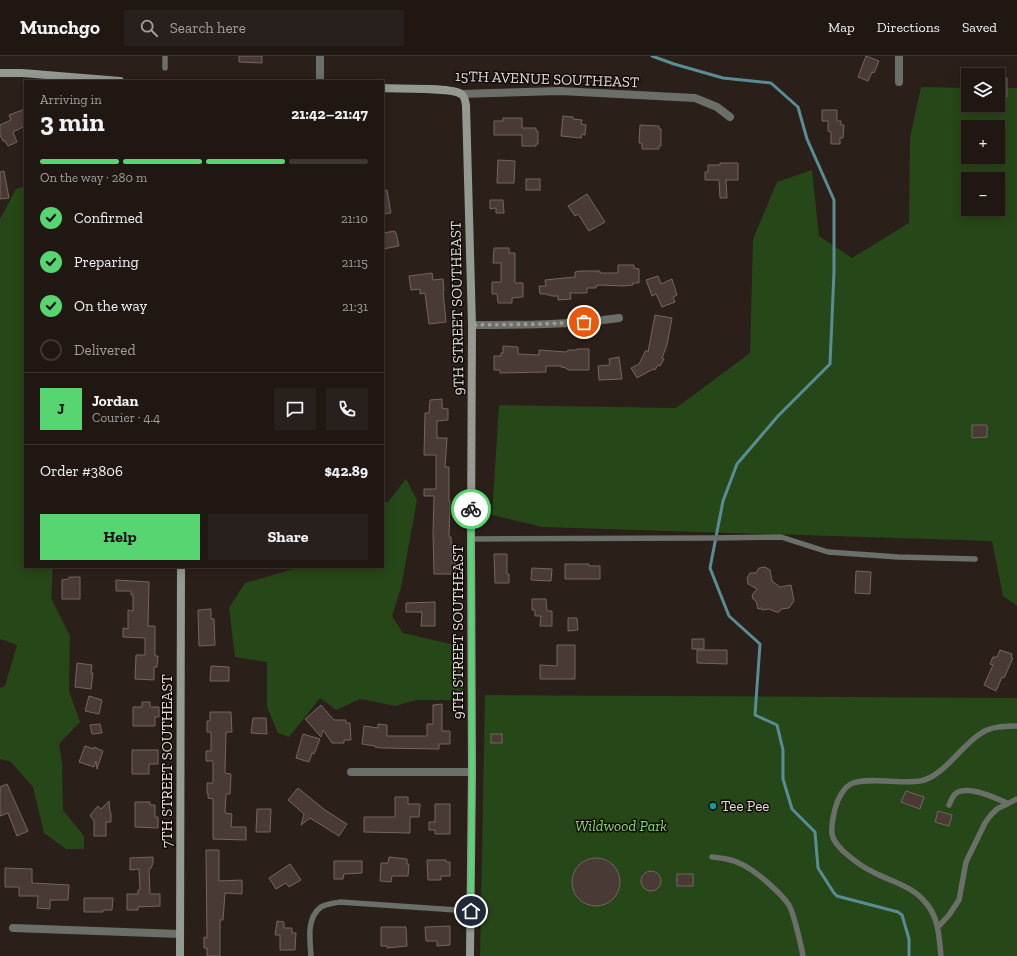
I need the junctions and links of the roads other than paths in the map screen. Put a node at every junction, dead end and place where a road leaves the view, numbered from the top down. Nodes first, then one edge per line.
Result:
1 (165, 56) edge
2 (320, 56) edge
3 (898, 56) edge
4 (165, 68) dead end
5 (0, 73) edge
6 (108, 80) edge
7 (320, 80) edge
8 (899, 82) dead end
9 (384, 88) edge
10 (461, 94) junction
11 (730, 117) dead end
12 (619, 318) dead end
13 (472, 325) junction
14 (471, 539) junction
15 (975, 559) dead end
16 (182, 568) edge
17 (1017, 726) edge
18 (350, 772) dead end
19 (472, 772) junction
20 (1017, 799) edge
21 (1007, 803) junction
22 (949, 805) dead end
23 (712, 857) dead end
24 (471, 911) junction
25 (938, 927) junction
26 (13, 928) dead end
27 (180, 934) junction
28 (180, 956) edge
29 (311, 956) edge
30 (470, 956) edge
31 (803, 956) edge
32 (941, 956) edge

1 - 4 lane
2 - 7 street
3 - 8 street
5 - 6 street
9 - 10 street, 15TH AVENUE SOUTHEAST
10 - 11 street, 15TH AVENUE SOUTHEAST
10 - 13 street, 9TH STREET SOUTHEAST
12 - 13 street
13 - 14 street, 9TH STREET SOUTHEAST
14 - 15 lane
14 - 19 street, 9TH STREET SOUTHEAST
16 - 27 street, 7TH STREET SOUTHEAST
17 - 25 lane
18 - 19 street
19 - 24 street, 9TH STREET SOUTHEAST
20 - 21 lane
21 - 22 lane
21 - 25 lane
23 - 31 lane
24 - 29 lane
24 - 30 street, 9TH STREET SOUTHEAST
25 - 32 lane
26 - 27 street
27 - 28 street, 7TH STREET SOUTHEAST

